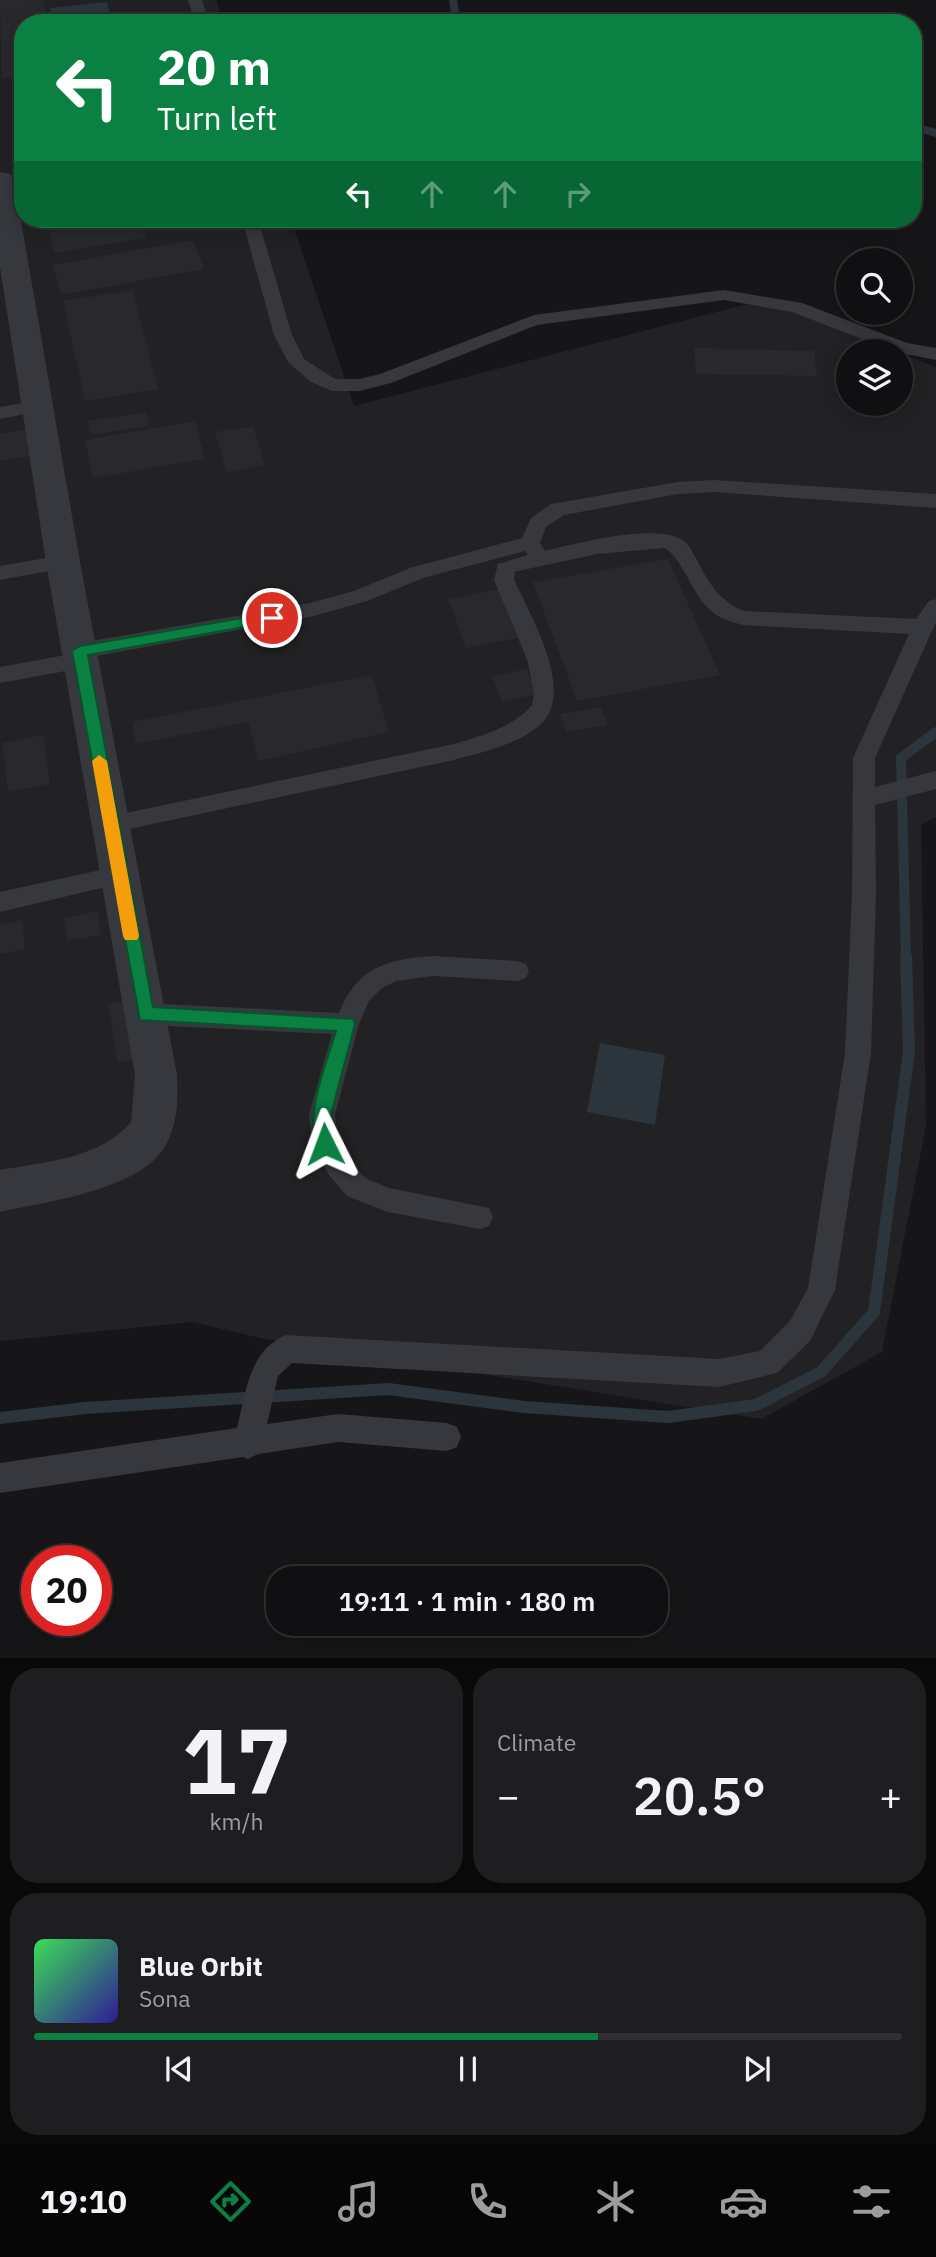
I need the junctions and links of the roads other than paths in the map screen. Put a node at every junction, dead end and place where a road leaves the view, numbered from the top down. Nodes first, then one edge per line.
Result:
1 (0, 180) edge
2 (253, 228) edge
3 (8, 270) edge
4 (936, 354) edge
5 (39, 406) junction
6 (0, 413) edge
7 (936, 501) edge
8 (535, 551) junction
9 (63, 562) junction
10 (0, 573) edge
11 (929, 617) edge
12 (81, 655) junction
13 (0, 675) edge
14 (926, 783) edge
15 (875, 796) junction
16 (110, 824) junction
17 (120, 875) junction
18 (0, 902) edge
19 (517, 971) dead end
20 (146, 1014) junction
21 (346, 1024) junction
22 (0, 1191) edge
23 (480, 1217) dead end
24 (251, 1430) junction
25 (447, 1437) dead end
26 (0, 1478) edge

1 - 3 street
2 - 4 lane
3 - 5 street
5 - 6 lane
5 - 9 street
7 - 8 lane
8 - 11 lane
8 - 12 lane
8 - 16 lane
9 - 10 lane
9 - 12 street
11 - 15 lane
12 - 13 lane
12 - 16 street
14 - 15 lane
15 - 24 lane
16 - 17 street
17 - 18 lane
17 - 20 street
19 - 21 lane
20 - 21 lane
20 - 22 street
21 - 23 lane
24 - 25 lane
24 - 26 lane

